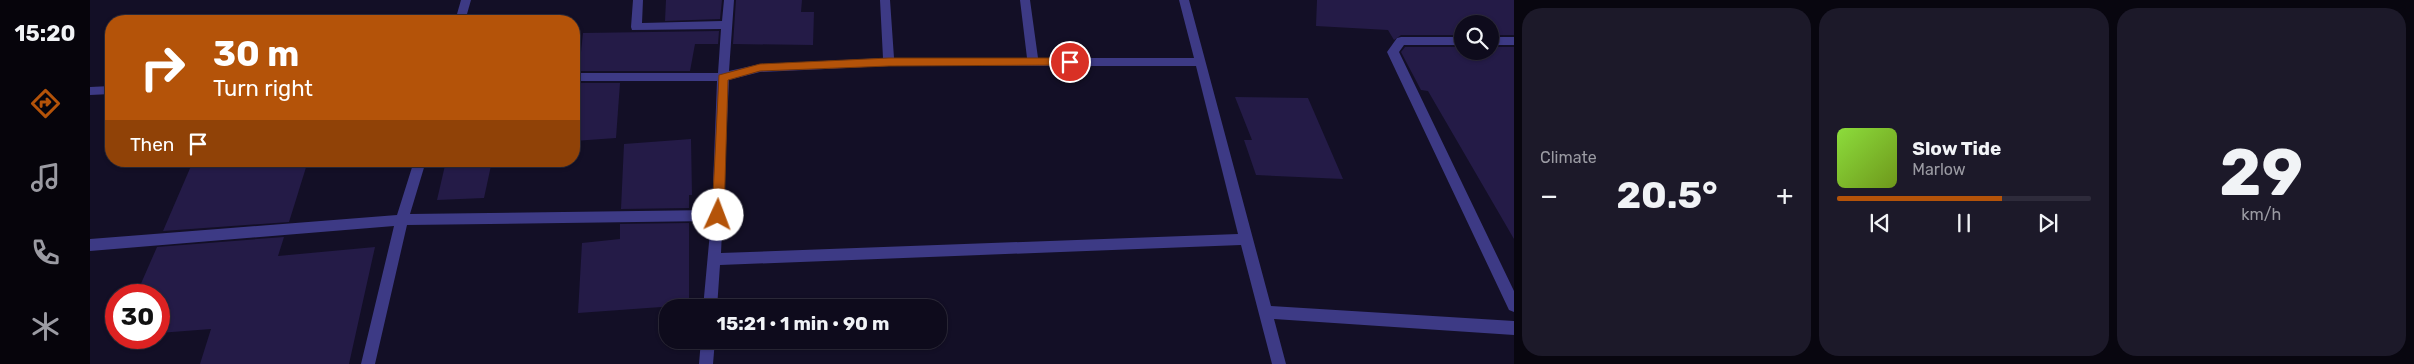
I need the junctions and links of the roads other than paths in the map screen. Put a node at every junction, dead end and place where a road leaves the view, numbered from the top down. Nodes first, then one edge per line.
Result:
1 (466, 0) edge
2 (638, 0) edge
3 (729, 0) edge
4 (885, 0) edge
5 (1025, 0) edge
6 (1184, 0) edge
7 (462, 15) edge
8 (727, 25) junction
9 (1454, 41) edge
10 (1499, 41) edge
11 (1514, 41) edge
12 (889, 62) junction
13 (1033, 62) junction
14 (1199, 62) junction
15 (580, 77) edge
16 (723, 77) junction
17 (105, 90) edge
18 (90, 91) edge
19 (418, 167) edge
20 (718, 215) junction
21 (402, 220) junction
22 (1247, 240) junction
23 (90, 245) edge
24 (714, 259) junction
25 (711, 299) edge
26 (1514, 306) edge
27 (1266, 312) junction
28 (1514, 328) edge
29 (707, 349) edge
30 (368, 364) edge
31 (706, 364) edge
32 (1279, 364) edge

1 - 7 street
2 - 8 street
3 - 8 street
4 - 12 street
5 - 13 street
6 - 14 street
8 - 16 street
9 - 26 street
10 - 11 street
12 - 13 street
12 - 16 street
13 - 14 street
14 - 22 street
15 - 16 street
16 - 20 street
17 - 18 street
19 - 21 street
20 - 21 street
20 - 24 street
21 - 23 street
21 - 30 street
22 - 24 street
22 - 27 street
24 - 25 street
27 - 28 street
27 - 32 street
29 - 31 street

